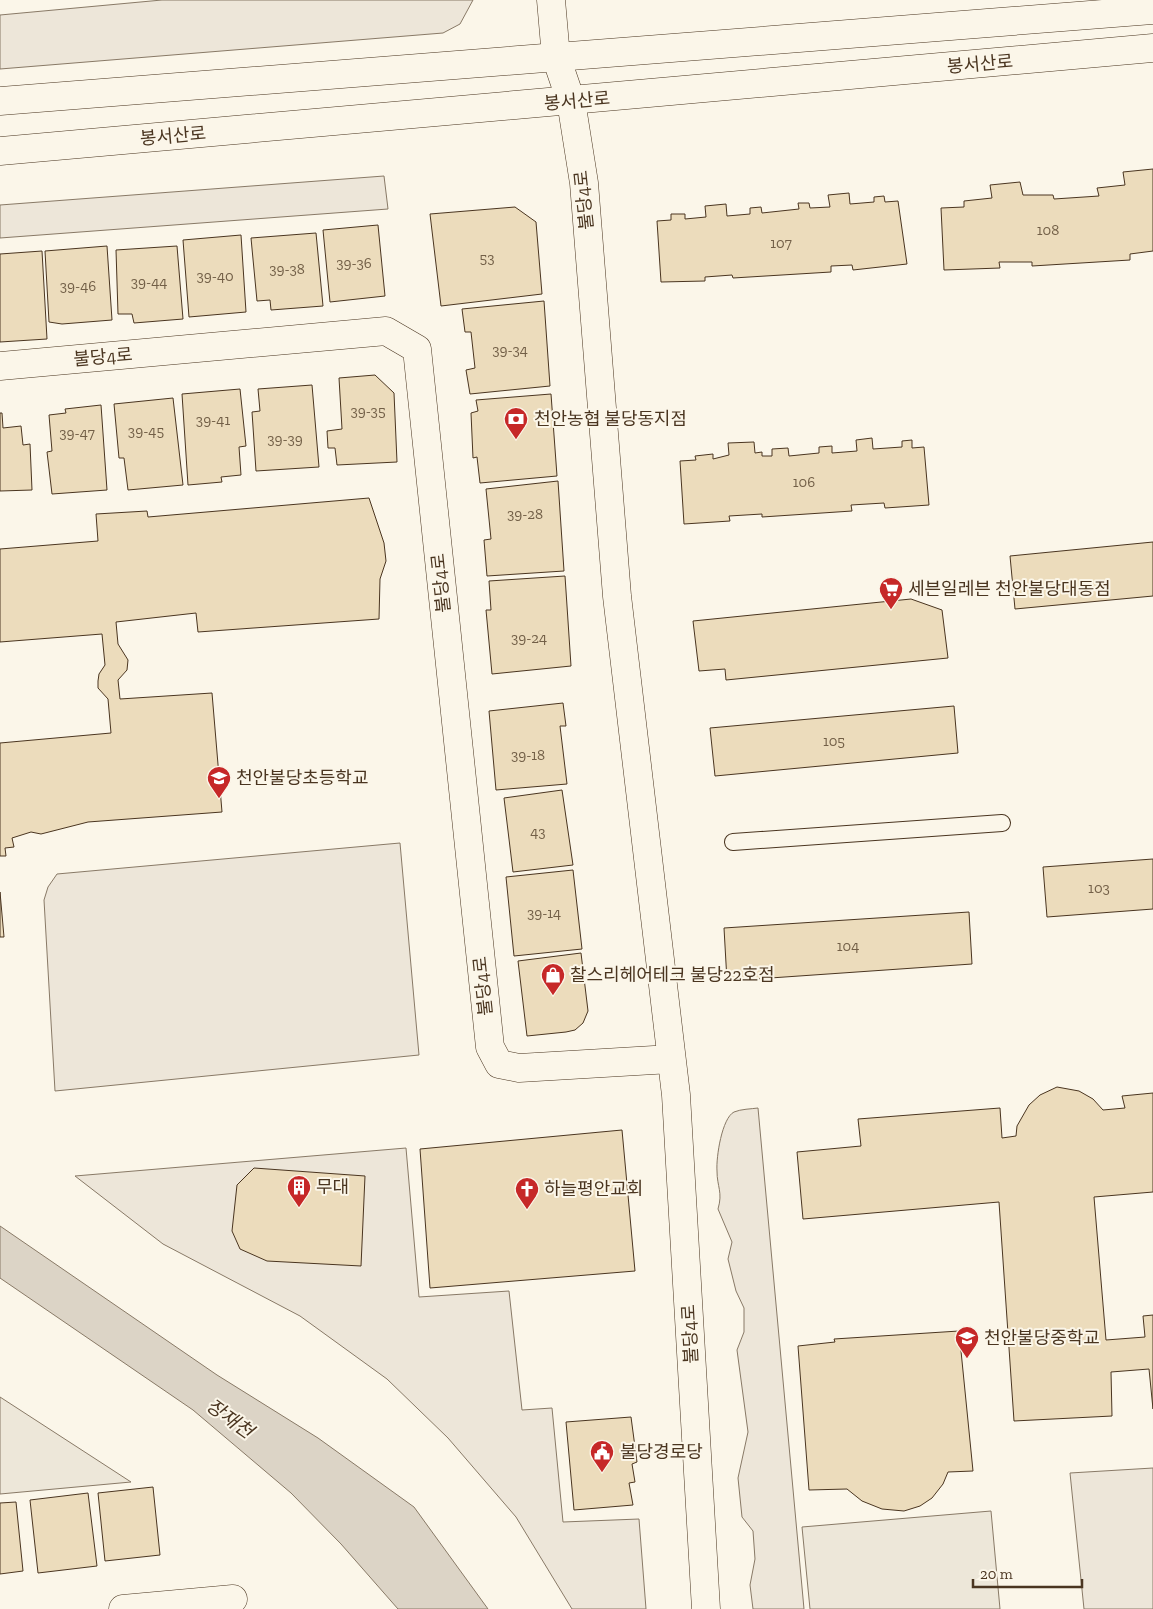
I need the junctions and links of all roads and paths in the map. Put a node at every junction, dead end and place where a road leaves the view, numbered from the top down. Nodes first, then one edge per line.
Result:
1 (551, 0) edge
2 (1153, 10) edge
3 (1153, 48) edge
4 (556, 57) junction
5 (0, 101) edge
6 (571, 101) junction
7 (0, 151) edge
8 (0, 366) edge
9 (1002, 824) dead end
10 (734, 842) dead end
11 (671, 1059) junction
12 (232, 1599) dead end
13 (123, 1609) edge
14 (706, 1609) edge

1 - 4 street, 불당4로
2 - 4 street
3 - 6 street, 봉서산로
4 - 5 street
4 - 6 street, 불당4로
6 - 7 street, 봉서산로
6 - 11 street, 불당4로
8 - 11 street, 불당4로
9 - 10 lane
11 - 14 street, 불당4로
12 - 13 street

